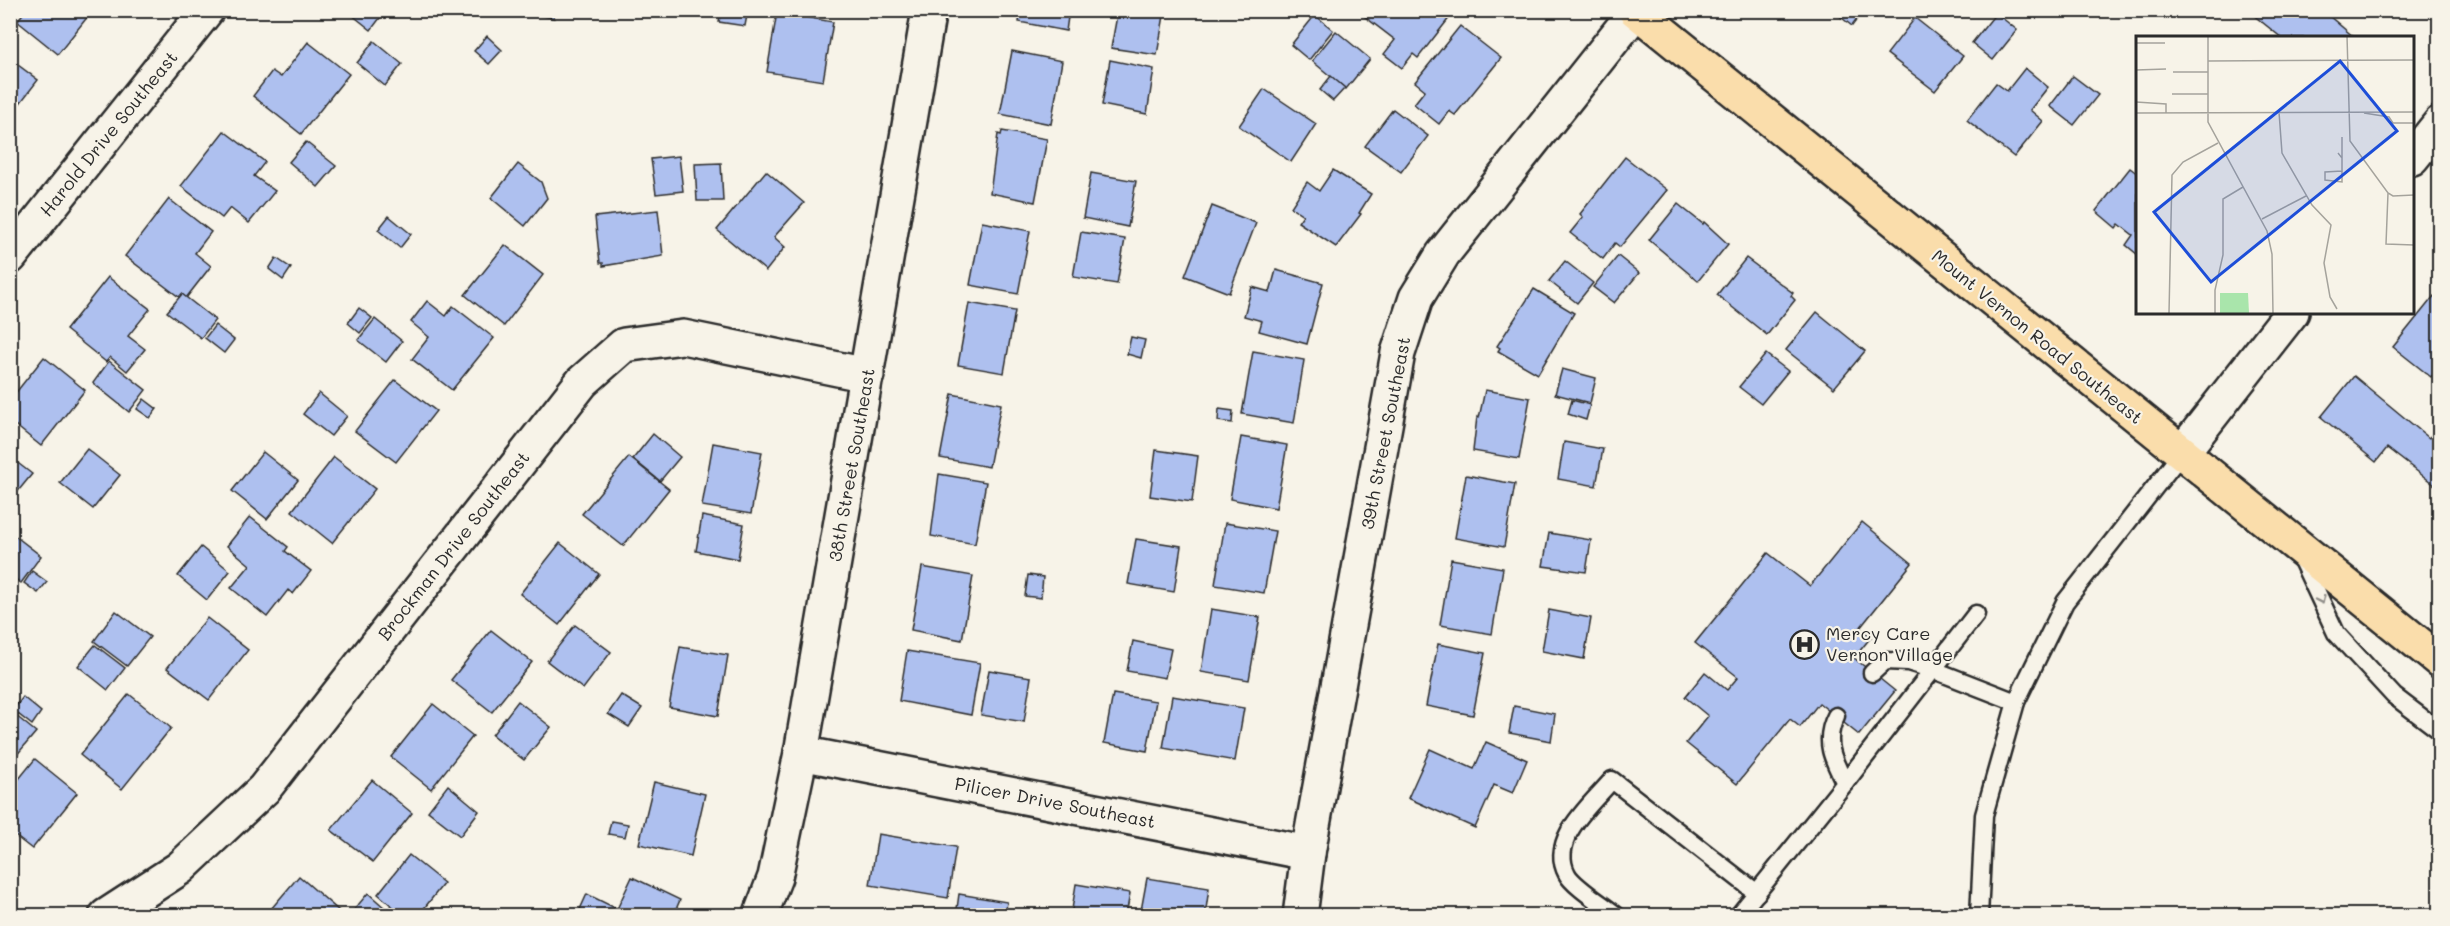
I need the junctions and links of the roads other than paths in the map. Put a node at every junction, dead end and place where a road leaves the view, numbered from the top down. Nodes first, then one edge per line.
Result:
1 (207, 10) edge
2 (929, 10) edge
3 (1635, 11) edge
4 (2439, 123) edge
5 (2414, 155) edge
6 (10, 257) edge
7 (2290, 314) edge
8 (867, 375) junction
9 (2181, 454) junction
10 (2296, 547) junction
11 (1976, 614) dead end
12 (2439, 661) edge
13 (1934, 670) junction
14 (1872, 672) dead end
15 (2016, 702) junction
16 (1836, 716) dead end
17 (2439, 731) edge
18 (801, 753) junction
19 (1845, 783) junction
20 (1308, 853) junction
21 (1757, 893) junction
22 (106, 915) edge
23 (760, 915) edge
24 (1300, 915) edge
25 (1617, 915) edge
26 (1738, 915) edge
27 (1979, 915) edge

1 - 6 street, Harold Drive Southeast
2 - 8 street, 38th Street Southeast
3 - 9 main road, Mount Vernon Road Southeast
3 - 20 street, 39th Street Southeast
4 - 5 street
7 - 9 street
8 - 18 street, 38th Street Southeast
8 - 22 street, Brockman Drive Southeast
9 - 10 main road, Mount Vernon Road Southeast
9 - 15 lane
10 - 12 main road, Mount Vernon Road Southeast
10 -> 17 lane
11 - 13 lane
13 - 14 lane
13 - 15 lane
13 - 19 lane
15 - 27 lane
16 - 19 lane
18 - 20 street, Pilicer Drive Southeast
18 - 23 street, 38th Street Southeast
19 - 21 lane
20 - 24 street, 39th Street Southeast
21 - 25 lane
21 - 26 lane

